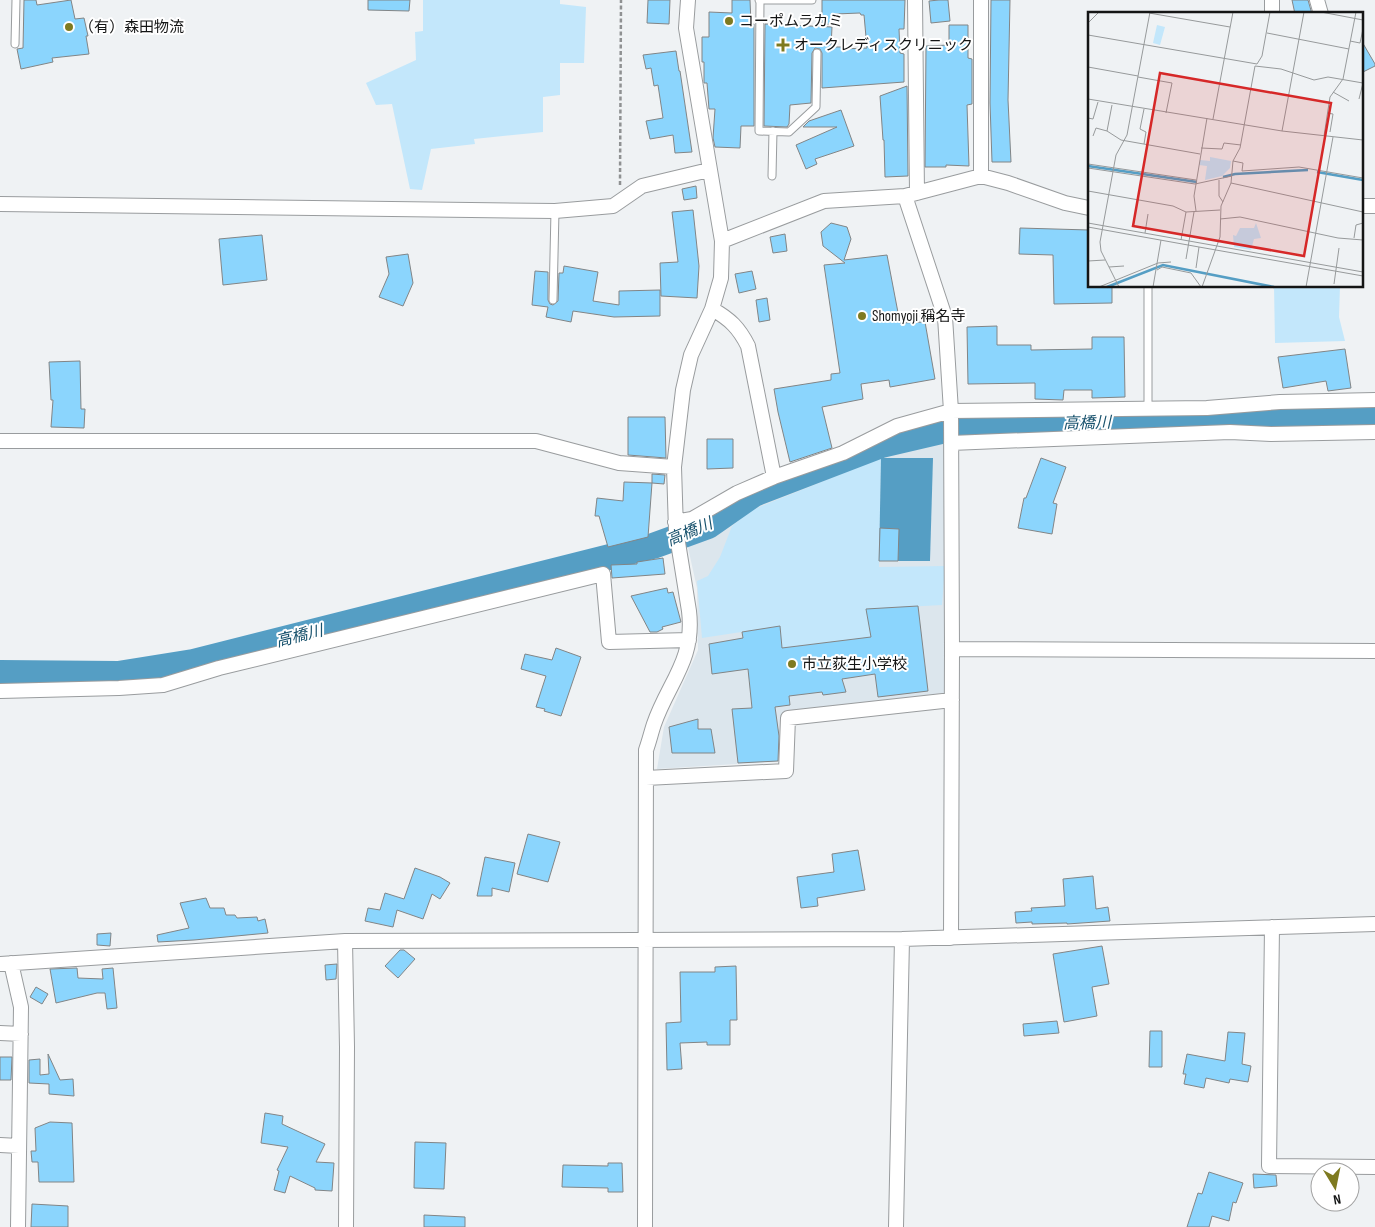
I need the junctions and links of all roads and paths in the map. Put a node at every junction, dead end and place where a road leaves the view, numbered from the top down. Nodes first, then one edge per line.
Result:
1 (16, 0) edge
2 (621, 0) edge
3 (688, 0) edge
4 (760, 0) edge
5 (812, 0) edge
6 (915, 0) edge
7 (981, 0) edge
8 (15, 44) dead end
9 (817, 53) dead end
10 (773, 132) junction
11 (710, 170) junction
12 (772, 176) dead end
13 (981, 176) junction
14 (911, 194) junction
15 (620, 201) junction
16 (0, 204) edge
17 (1362, 206) edge
18 (1375, 206) edge
19 (1088, 208) edge
20 (555, 211) junction
21 (722, 241) junction
22 (1148, 288) edge
23 (553, 300) dead end
24 (712, 309) junction
25 (1375, 400) edge
26 (1148, 408) junction
27 (950, 411) junction
28 (1375, 432) edge
29 (0, 441) edge
30 (951, 443) junction
31 (674, 467) junction
32 (774, 477) junction
33 (675, 522) junction
34 (689, 640) junction
35 (952, 649) junction
36 (1375, 651) edge
37 (0, 691) edge
38 (952, 700) junction
39 (646, 778) junction
40 (1375, 924) edge
41 (1272, 927) junction
42 (951, 938) junction
43 (647, 939) junction
44 (902, 939) junction
45 (345, 941) junction
46 (5, 963) edge
47 (0, 1033) edge
48 (21, 1034) junction
49 (0, 1145) edge
50 (19, 1146) junction
51 (1375, 1167) edge
52 (18, 1227) edge
53 (346, 1227) edge
54 (645, 1227) edge
55 (896, 1227) edge

1 - 8 lane
2 - 15 path
3 - 11 street
4 - 5 lane
4 - 10 lane
6 - 14 street
7 - 13 street
9 - 10 lane
10 - 12 lane
11 - 15 street
11 - 21 street
13 - 14 street
13 - 19 street
14 - 21 street
14 - 27 street
15 - 20 street
16 - 20 street
17 - 18 street
20 - 23 lane
21 - 24 street
22 - 26 lane
24 - 31 street
24 - 32 street
25 - 26 street
26 - 27 street
27 - 30 street
27 - 32 street
28 - 30 street
29 - 31 street
30 - 35 street
31 - 33 street
32 - 33 street
33 - 34 street
34 - 37 street
34 - 39 street
35 - 36 street
35 - 38 street
38 - 39 street
38 - 42 street
39 - 43 street
40 - 41 street
41 - 42 street
41 - 51 street
42 - 44 street
43 - 44 street
43 - 45 street
43 - 54 street
44 - 55 street
45 - 46 street
45 - 53 street
46 - 48 street
47 - 48 street
48 - 50 street
49 - 50 street
50 - 52 street

